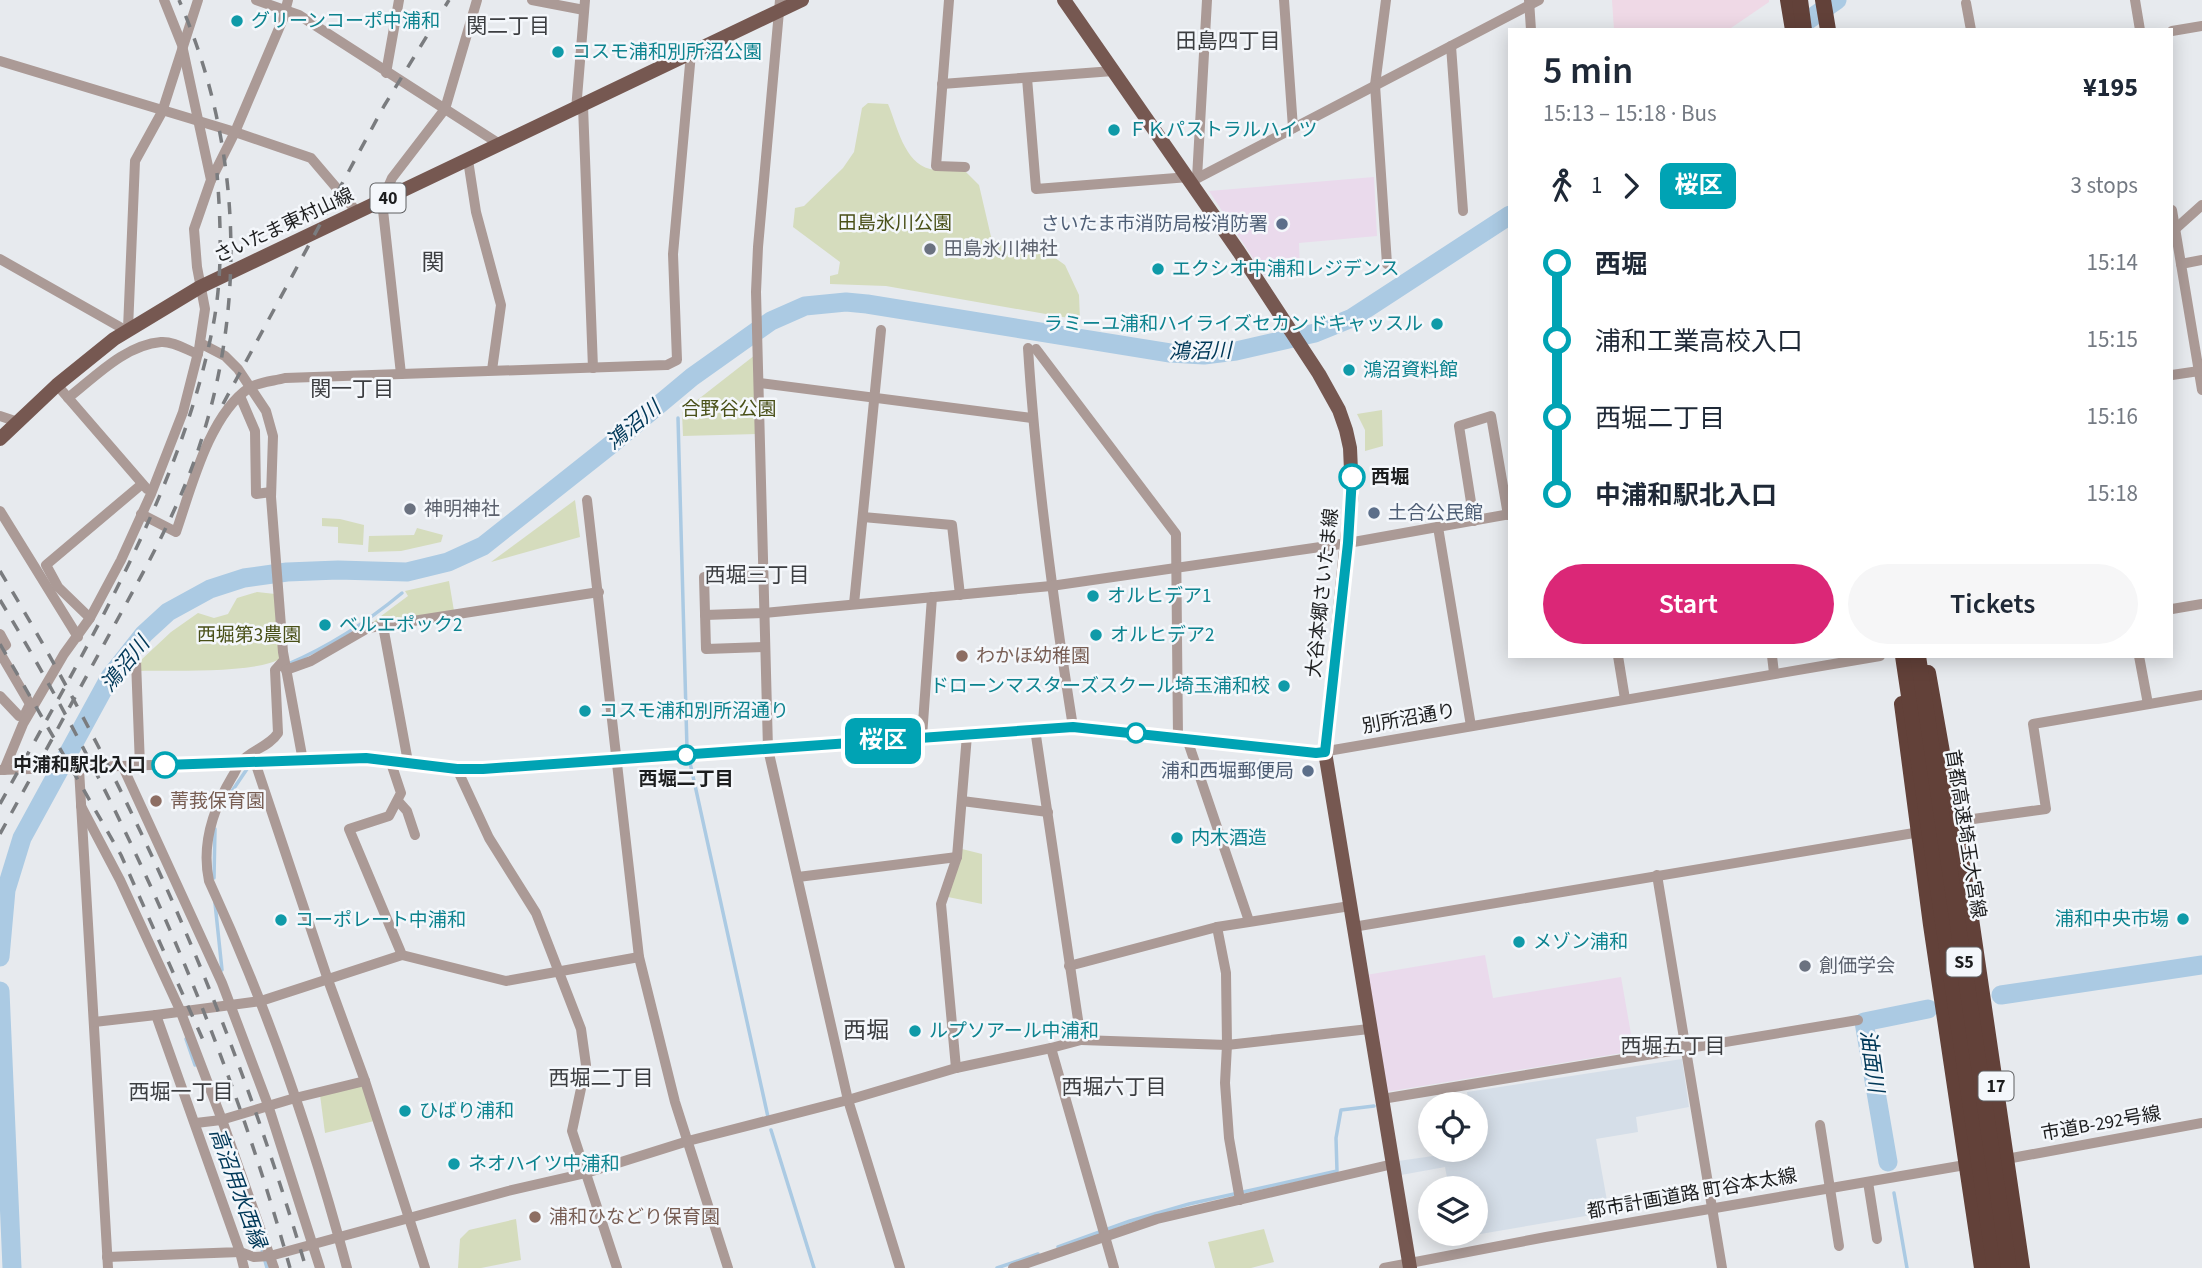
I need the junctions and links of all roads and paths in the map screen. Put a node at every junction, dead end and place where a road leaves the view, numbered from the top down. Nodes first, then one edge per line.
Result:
1 (164, 0) edge
2 (198, 0) edge
3 (256, 0) edge
4 (399, 0) edge
5 (477, 0) edge
6 (532, 0) edge
7 (802, 0) edge
8 (949, 0) edge
9 (1064, 0) edge
10 (1207, 0) edge
11 (1284, 0) edge
12 (1386, 0) edge
13 (1821, 0) edge
14 (1833, 0) edge
15 (2135, 0) edge
16 (1532, 2) edge
17 (1796, 3) edge
18 (1966, 3) dead end
19 (287, 5) edge
20 (585, 5) edge
21 (780, 6) edge
22 (2202, 26) edge
23 (1531, 28) edge
24 (1793, 28) edge
25 (1803, 28) edge
26 (1809, 28) edge
27 (1831, 28) edge
28 (1831, 28) edge
29 (1971, 28) edge
30 (2140, 28) edge
31 (2173, 31) edge
32 (182, 45) junction
33 (1451, 46) junction
34 (691, 53) junction
35 (0, 61) edge
36 (1113, 71) junction
37 (386, 73) junction
38 (1027, 78) junction
39 (942, 84) junction
40 (1375, 85) junction
41 (579, 108) junction
42 (445, 109) junction
43 (162, 112) junction
44 (201, 123) junction
45 (1293, 128) junction
46 (235, 132) junction
47 (501, 145) junction
48 (468, 160) junction
49 (965, 167) dead end
50 (1193, 179) junction
51 (211, 180) junction
52 (382, 201) junction
53 (2202, 205) edge
54 (1463, 211) dead end
55 (357, 212) junction
56 (2173, 230) edge
57 (0, 259) edge
58 (2202, 260) edge
59 (1387, 264) dead end
60 (2181, 264) junction
61 (200, 287) junction
62 (127, 330) junction
63 (881, 330) dead end
64 (114, 339) junction
65 (199, 349) junction
66 (125, 354) junction
67 (593, 368) junction
68 (492, 370) junction
69 (2199, 371) junction
70 (401, 374) junction
71 (2173, 375) edge
72 (760, 383) junction
73 (57, 385) junction
74 (251, 386) junction
75 (2202, 390) edge
76 (240, 396) junction
77 (68, 398) junction
78 (876, 398) junction
79 (0, 416) edge
80 (1032, 418) junction
81 (18, 422) junction
82 (0, 439) edge
83 (142, 484) junction
84 (271, 492) junction
85 (151, 494) junction
86 (587, 500) dead end
87 (1508, 510) edge
88 (0, 511) edge
89 (141, 514) junction
90 (1508, 515) edge
91 (863, 517) junction
92 (1474, 521) junction
93 (1438, 527) junction
94 (1348, 543) junction
95 (1177, 568) junction
96 (763, 575) junction
97 (1051, 586) junction
98 (599, 592) junction
99 (960, 595) junction
100 (932, 597) junction
101 (854, 604) junction
102 (2202, 604) edge
103 (2173, 609) edge
104 (764, 613) junction
105 (705, 615) junction
106 (90, 618) junction
107 (383, 626) junction
108 (0, 634) edge
109 (78, 637) junction
110 (764, 647) junction
111 (0, 651) edge
112 (1618, 658) edge
113 (1772, 658) edge
114 (1868, 658) edge
115 (1896, 658) edge
116 (1903, 658) edge
117 (1918, 658) edge
118 (1925, 658) edge
119 (2139, 658) edge
120 (136, 661) dead end
121 (285, 665) junction
122 (1774, 673) junction
123 (2202, 695) edge
124 (0, 698) edge
125 (1625, 699) junction
126 (2148, 704) junction
127 (23, 724) junction
128 (1471, 726) junction
129 (1073, 727) junction
130 (1035, 729) junction
131 (967, 735) junction
132 (922, 737) junction
133 (1182, 739) junction
134 (768, 749) junction
135 (1325, 752) junction
136 (390, 760) junction
137 (303, 761) junction
138 (618, 761) junction
139 (250, 762) junction
140 (408, 762) junction
141 (140, 766) junction
142 (123, 767) junction
143 (74, 769) junction
144 (457, 769) junction
145 (2, 770) edge
146 (398, 801) junction
147 (962, 802) junction
148 (81, 806) junction
149 (1048, 812) junction
150 (1966, 820) dead end
151 (1920, 832) junction
152 (415, 835) dead end
153 (957, 857) junction
154 (1657, 875) junction
155 (798, 877) junction
156 (1969, 905) junction
157 (1350, 906) junction
158 (1930, 911) junction
159 (1250, 921) junction
160 (1217, 927) junction
161 (1353, 927) junction
162 (402, 955) junction
163 (639, 957) junction
164 (1069, 966) junction
165 (560, 973) junction
166 (328, 980) junction
167 (261, 1001) junction
168 (230, 1005) junction
169 (180, 1010) junction
170 (156, 1015) junction
171 (1986, 1017) junction
172 (1858, 1020) dead end
173 (94, 1022) junction
174 (1369, 1029) junction
175 (1081, 1040) junction
176 (1227, 1045) junction
177 (1685, 1047) junction
178 (1051, 1048) junction
179 (956, 1068) junction
180 (365, 1081) junction
181 (295, 1098) junction
182 (1382, 1099) junction
183 (848, 1100) junction
184 (268, 1105) junction
185 (218, 1121) junction
186 (196, 1123) junction
187 (2202, 1123) edge
188 (1820, 1125) dead end
189 (688, 1141) junction
190 (2007, 1159) junction
191 (1987, 1162) junction
192 (1392, 1164) junction
193 (1966, 1165) junction
194 (586, 1173) junction
195 (1868, 1182) junction
196 (1830, 1188) junction
197 (1240, 1195) junction
198 (1713, 1209) junction
199 (408, 1220) junction
200 (1105, 1233) junction
201 (339, 1238) junction
202 (1877, 1239) dead end
203 (314, 1244) junction
204 (1839, 1246) dead end
205 (240, 1252) junction
206 (269, 1256) junction
207 (107, 1262) edge
208 (1409, 1265) edge
209 (244, 1268) edge
210 (274, 1268) edge
211 (320, 1268) edge
212 (347, 1268) edge
213 (425, 1268) edge
214 (617, 1268) edge
215 (728, 1268) edge
216 (900, 1268) edge
217 (1013, 1268) edge
218 (1114, 1268) edge
219 (1384, 1268) edge
220 (1722, 1268) edge
221 (1983, 1268) edge
222 (1995, 1268) edge
223 (2009, 1268) edge
224 (2022, 1268) edge

1 - 32 street
2 - 32 street
3 - 19 street
4 - 37 street
5 - 42 street
6 - 20 street
7 - 21 main road, さいたま東村山線 / 40
8 - 39 street
9 - 36 main road, 大谷本郷さいたま線
10 - 50 street
11 - 45 street
12 - 40 street
13 - 27 highway
14 - 28 highway
15 - 30 street
16 - 23 street
16 - 33 street
17 - 24 highway
17 - 25 highway
17 - 26 highway
18 - 29 street
19 - 37 street
19 - 46 street
20 - 41 street
21 - 34 main road, さいたま東村山線 / 40
21 - 72 street
22 - 31 street
32 - 43 street
32 - 44 street
33 - 40 street
33 - 54 street
34 - 41 main road, さいたま東村山線 / 40
34 - 67 street
35 - 43 street
36 - 38 street
36 - 50 main road, 大谷本郷さいたま線
37 - 42 street
38 - 39 street
38 - 50 street
39 - 49 street
40 - 45 street
40 - 59 street
41 - 47 main road, さいたま東村山線 / 40
41 - 67 street
42 - 47 street
42 - 52 street
43 - 44 street
43 - 62 street
44 - 46 street
44 - 51 street
45 - 50 street
46 - 51 street
46 - 55 street
47 - 48 main road, さいたま東村山線 / 40
48 - 52 main road, さいたま東村山線 / 40
48 - 68 street
50 - 94 main road, 大谷本郷さいたま線
51 - 61 street
52 - 55 main road, さいたま東村山線 / 40
52 - 70 street
53 - 56 street
55 - 61 main road, さいたま東村山線 / 40
56 - 60 street
57 - 62 street
58 - 60 street
60 - 69 street
61 - 62 main road, さいたま東村山線 / 40
61 - 65 street
62 - 64 main road, さいたま東村山線 / 40
63 - 78 street
64 - 66 street
64 - 73 main road, さいたま東村山線 / 40
65 - 66 street
65 - 74 street
65 - 85 street
66 - 77 street
67 - 68 street
68 - 70 street
69 - 71 street
69 - 75 street
70 - 74 street
72 - 78 street
72 - 96 street
73 - 77 street
73 - 81 main road, さいたま東村山線 / 40
74 - 76 street
74 - 84 street
76 - 84 street
76 - 89 street
77 - 83 street
78 - 80 street
78 - 91 street
79 - 81 street
80 - 95 street
80 - 97 street
81 - 82 main road, さいたま東村山線 / 40
83 - 85 street
83 - 106 street
84 - 121 street
85 - 89 street
86 - 98 street
87 - 92 street
88 - 109 street
89 - 106 street
90 - 92 street
91 - 99 street
91 - 101 street
92 - 93 street
93 - 94 street
93 - 128 street
94 - 95 street
94 - 135 main road, 大谷本郷さいたま線
95 - 97 street
95 - 133 street
96 - 104 street
96 - 105 street
97 - 99 street
97 - 129 street
98 - 107 street
98 - 138 street
99 - 100 street
100 - 101 street
100 - 132 street
101 - 104 street
102 - 103 street
104 - 105 street
104 - 110 street
105 - 110 street
106 - 109 street
107 - 121 street
107 - 140 street
108 - 111 street
109 - 127 street
110 - 134 street
111 - 124 street
112 - 125 street
113 - 122 street
114 - 122 street, 別所沼通り
115 - 151 highway, 17
116 - 222 highway, 首都高速埼玉大宮線 / S5, bridge
117 - 223 highway, 首都高速埼玉大宮線 / S5, bridge
118 - 156 highway, 17
119 - 126 street
120 - 141 street
121 - 137 street
121 - 139 street
122 - 125 street, 別所沼通り
123 - 126 street
124 - 127 street
125 - 128 street, 別所沼通り
126 - 150 street
127 - 145 street
128 - 135 street, 別所沼通り
129 - 130 street, 別所沼通り
129 - 133 street, 別所沼通り
130 - 131 street, 別所沼通り
130 - 149 street
131 - 132 street, 別所沼通り
131 - 147 street
132 - 134 street, 別所沼通り
133 - 135 street, 別所沼通り
133 - 159 street
134 - 138 street, 別所沼通り
134 - 155 street
135 - 157 main road, 大谷本郷さいたま線
136 - 137 street, 別所沼通り
136 - 140 street, 別所沼通り
136 - 146 street
137 - 139 street, 別所沼通り
138 - 144 street, 別所沼通り
138 - 163 street
139 - 141 street, 別所沼通り
139 - 166 street
139 - 167 street
140 - 144 street, 別所沼通り
141 - 142 street, 別所沼通り
142 - 143 street, 別所沼通り
142 - 168 street
143 - 145 street, 別所沼通り
143 - 148 street
144 - 165 street
146 - 152 street
146 - 162 street
147 - 149 street
147 - 153 street
148 - 169 street
148 - 173 street
149 - 164 street
151 - 154 street
151 - 158 highway, 17
153 - 155 street
153 - 179 street
154 - 161 street
154 - 177 street
155 - 183 street
156 - 158 highway
156 - 171 highway, 17
157 - 159 street
157 - 161 main road, 大谷本郷さいたま線
158 - 193 highway, 17
159 - 160 street
160 - 164 street
160 - 176 street
161 - 174 main road, 大谷本郷さいたま線
162 - 165 street
162 - 166 street
163 - 165 street
163 - 189 street
164 - 175 street
165 - 194 street
166 - 167 street
166 - 180 street
167 - 168 street
167 - 181 street
168 - 169 street
168 - 184 street
169 - 170 street
169 - 185 street
170 - 173 street
170 - 186 street
171 - 190 highway, 17
171 - 191 highway
172 - 177 street
173 - 207 street
174 - 176 street
174 - 182 main road, 大谷本郷さいたま線
175 - 176 street
175 - 178 street
176 - 197 street
177 - 182 street
177 - 198 street
178 - 179 street
178 - 200 street
179 - 183 street
180 - 181 street
180 - 199 street
181 - 184 street
181 - 201 street
182 - 192 main road, 大谷本郷さいたま線
183 - 189 street
183 - 216 street
184 - 185 street
184 - 203 street
185 - 186 street
185 - 206 street
186 - 205 street
187 - 190 street, 市道B-292号線
188 - 196 street
189 - 194 street
189 - 215 street
190 - 191 street, 都市計画道路 町谷本太線
190 - 224 highway, 17
191 - 193 street, 都市計画道路 町谷本太線
191 - 221 highway
192 - 197 street
192 - 208 main road, 大谷本郷さいたま線
193 - 195 street, 都市計画道路 町谷本太線
193 - 221 highway, 17
194 - 199 street
194 - 214 street
195 - 196 street, 都市計画道路 町谷本太線
195 - 202 street
196 - 198 street, 都市計画道路 町谷本太線
196 - 204 street
197 - 200 street
198 - 208 street, 都市計画道路 町谷本太線
198 - 220 street
199 - 201 street
199 - 213 street
200 - 217 street
200 - 218 street
201 - 203 street
201 - 212 street
203 - 206 street
203 - 211 street
205 - 206 street
205 - 207 street
205 - 209 street
206 - 210 street
208 - 219 street, 都市計画道路 町谷本太線

